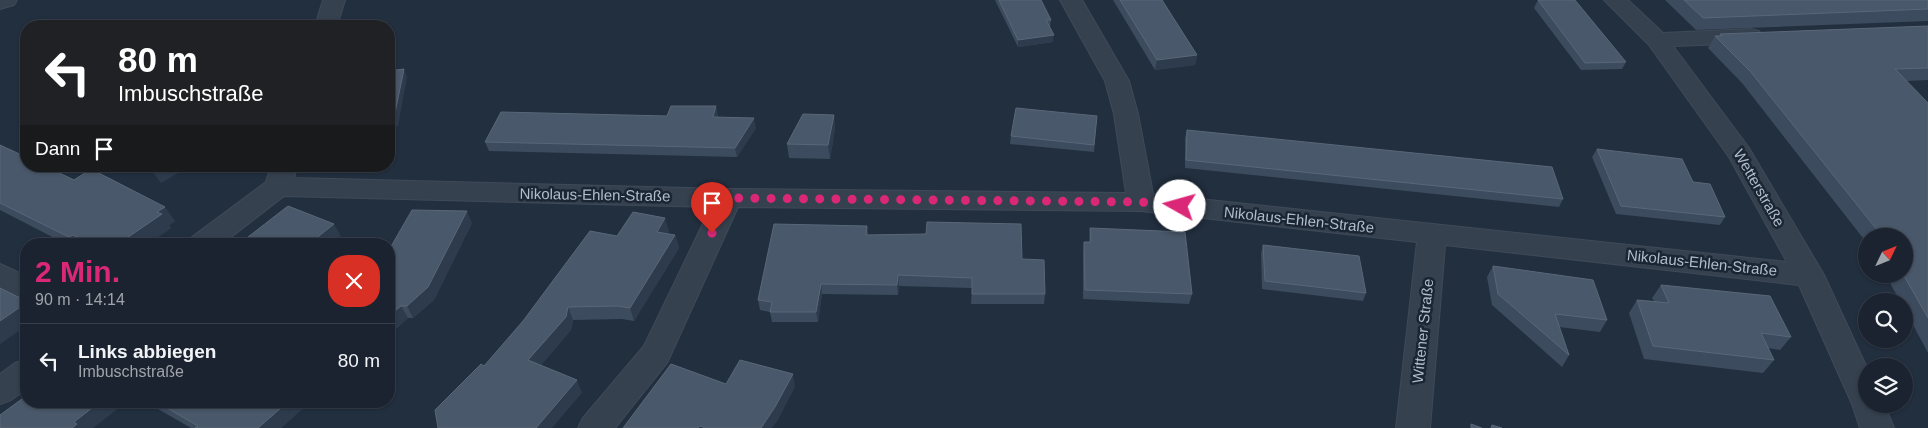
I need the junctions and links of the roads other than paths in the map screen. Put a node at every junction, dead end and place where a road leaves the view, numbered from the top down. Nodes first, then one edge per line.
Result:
1 (6, 0) edge
2 (334, 0) edge
3 (1071, 0) edge
4 (1615, 0) edge
5 (0, 2) edge
6 (328, 20) edge
7 (1773, 36) edge
8 (1657, 40) junction
9 (281, 177) edge
10 (729, 198) junction
11 (1141, 202) junction
12 (1432, 235) junction
13 (209, 238) edge
14 (1809, 275) junction
15 (0, 276) edge
16 (20, 286) edge
17 (20, 376) edge
18 (1858, 382) edge
19 (0, 391) edge
20 (1871, 413) edge
21 (595, 428) edge
22 (1413, 428) edge
23 (1877, 428) edge

1 - 5 street
2 - 6 street
3 - 11 street
4 - 8 street, Wetterstraße
7 - 8 street
8 - 14 street, Wetterstraße
9 - 10 street, Nikolaus-Ehlen-Straße
9 - 13 street
10 - 11 street, Nikolaus-Ehlen-Straße
10 - 21 street
11 - 12 street, Nikolaus-Ehlen-Straße
12 - 14 street, Nikolaus-Ehlen-Straße
12 - 22 street, Wittener Straße
14 - 18 street, Wetterstraße
15 - 16 street
17 - 19 street
20 - 23 street, Wetterstraße

